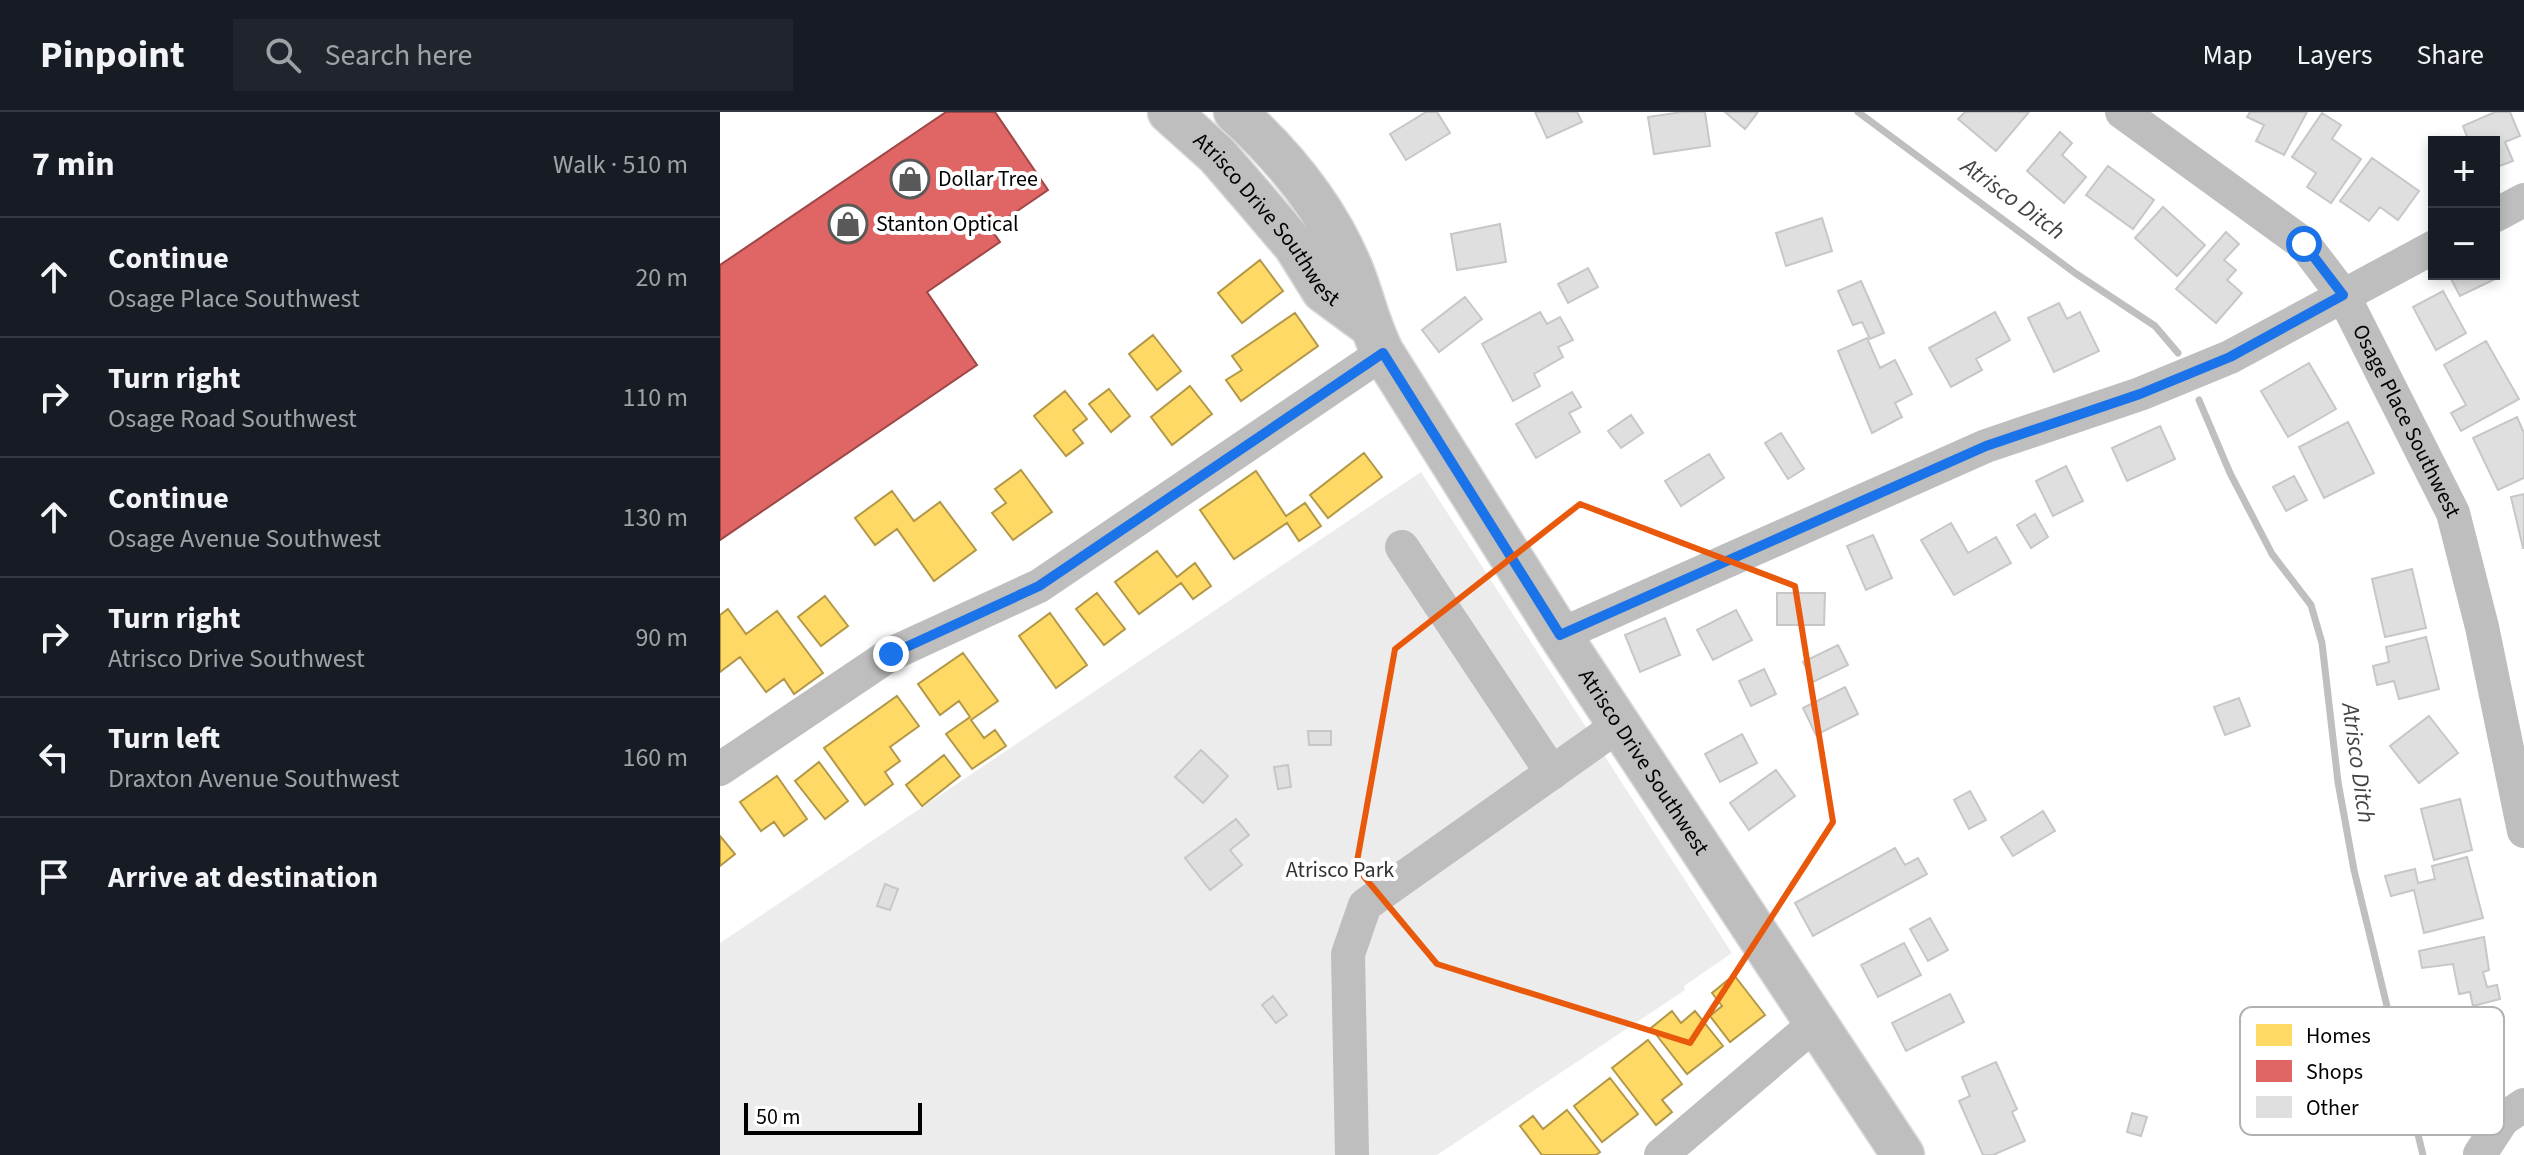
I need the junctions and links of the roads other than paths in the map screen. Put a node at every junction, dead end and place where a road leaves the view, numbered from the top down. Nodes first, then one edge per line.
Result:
1 (1169, 112) edge
2 (1235, 112) edge
3 (2122, 112) edge
4 (2524, 200) edge
5 (2500, 213) edge
6 (2428, 250) edge
7 (2343, 295) junction
8 (1376, 339) junction
9 (1402, 547) dead end
10 (1560, 635) junction
11 (1619, 725) junction
12 (720, 769) edge
13 (1552, 773) junction
14 (2524, 831) edge
15 (1817, 1022) junction
16 (2524, 1105) edge
17 (2504, 1118) edge
18 (2492, 1135) edge
19 (2480, 1154) edge
20 (1352, 1155) edge
21 (1661, 1155) edge
22 (1903, 1155) edge

1 - 8 main road, Atrisco Drive Southwest
2 - 8 main road, Atrisco Drive Southwest
3 - 7 street, Osage Place Southwest
4 - 5 street
6 - 7 street
7 - 10 street
7 - 14 street, Osage Place Southwest
8 - 10 main road, Atrisco Drive Southwest
8 - 12 street
9 - 13 street
10 - 11 main road, Atrisco Drive Southwest
11 - 13 street
11 - 15 main road, Atrisco Drive Southwest
13 - 20 street
15 - 21 street
15 - 22 main road, Atrisco Drive Southwest
16 - 17 street
18 - 19 street

